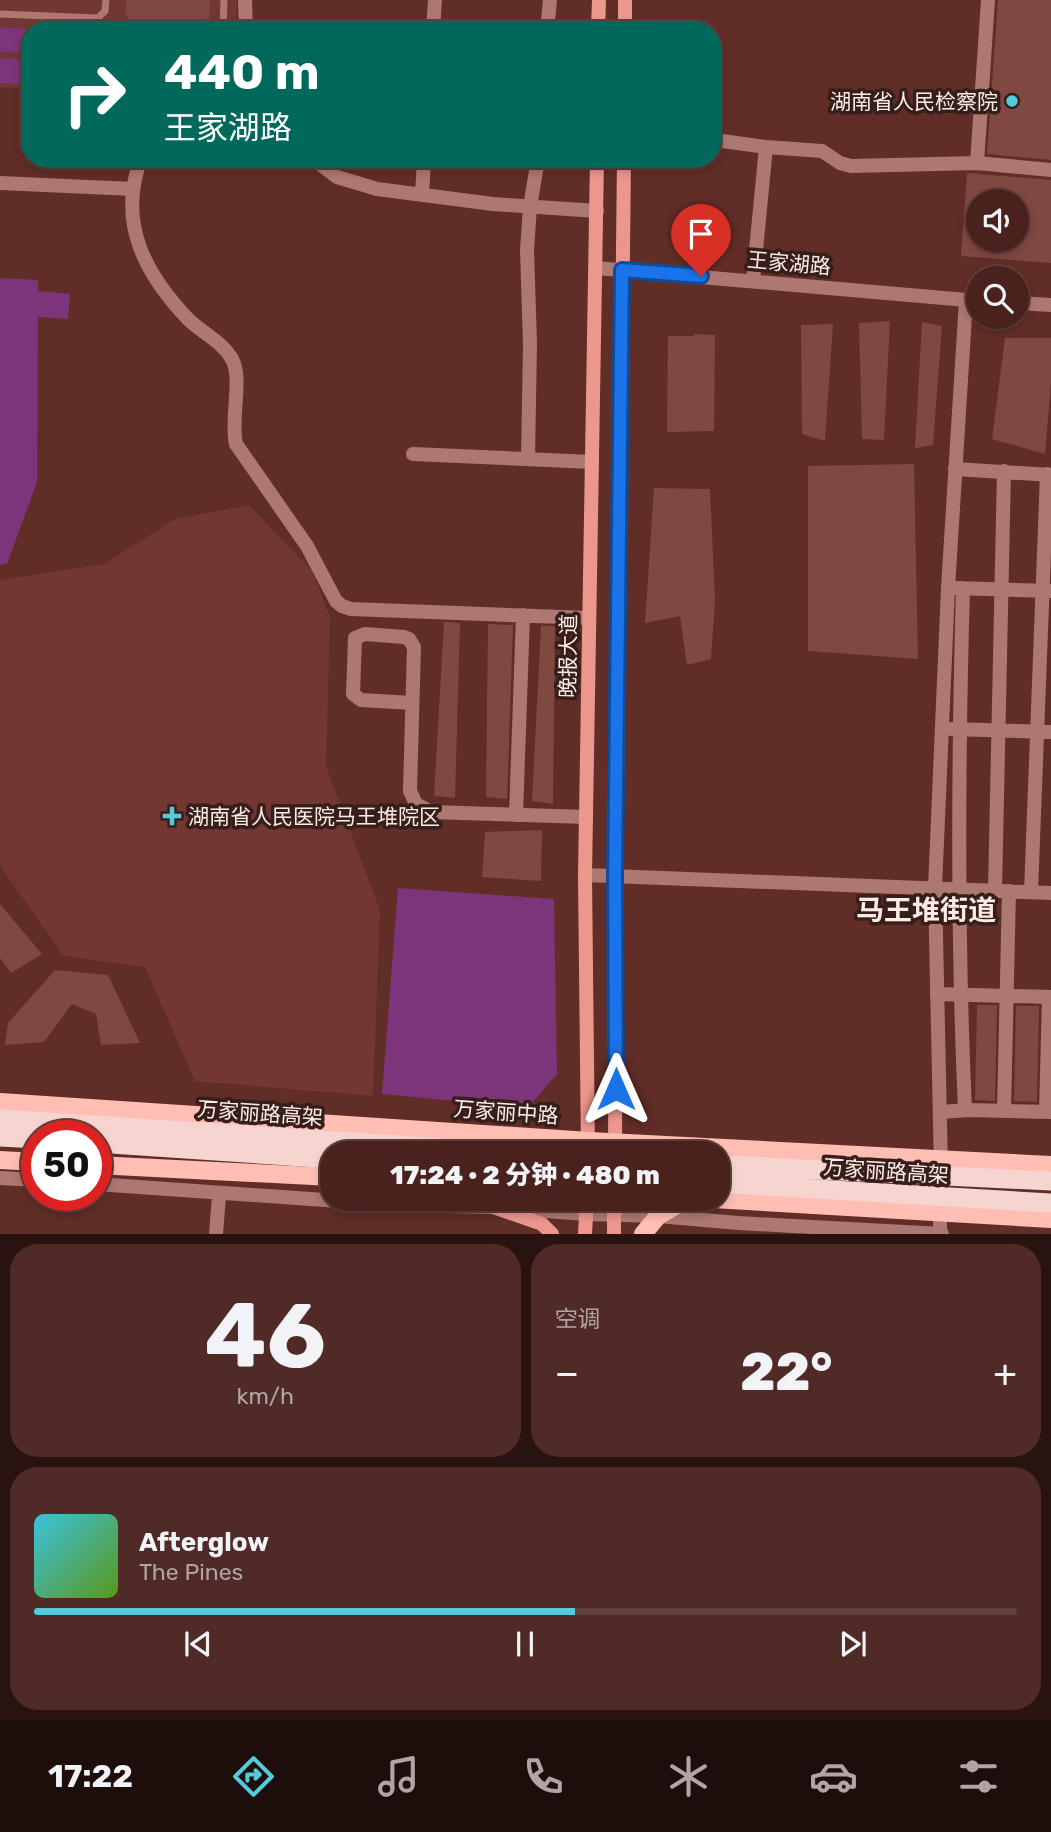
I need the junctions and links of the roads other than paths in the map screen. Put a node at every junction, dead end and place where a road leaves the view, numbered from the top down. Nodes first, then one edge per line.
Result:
1 (106, 0) edge
2 (224, 0) edge
3 (246, 0) edge
4 (435, 0) edge
5 (550, 0) edge
6 (598, 0) edge
7 (625, 0) edge
8 (988, 0) edge
9 (0, 14) edge
10 (223, 21) edge
11 (246, 21) edge
12 (434, 21) edge
13 (549, 21) edge
14 (598, 21) edge
15 (625, 21) edge
16 (721, 141) edge
17 (766, 147) junction
18 (977, 163) junction
19 (139, 168) edge
20 (325, 168) edge
21 (424, 168) edge
22 (536, 168) edge
23 (597, 168) edge
24 (624, 168) edge
25 (1051, 170) edge
26 (0, 183) edge
27 (133, 189) junction
28 (422, 195) junction
29 (530, 206) junction
30 (597, 211) junction
31 (596, 268) junction
32 (622, 270) junction
33 (752, 281) junction
34 (966, 300) edge
35 (1029, 304) edge
36 (1051, 305) edge
37 (969, 329) edge
38 (413, 454) dead end
39 (528, 459) junction
40 (592, 462) junction
41 (955, 469) junction
42 (1004, 471) junction
43 (1049, 474) edge
44 (955, 588) junction
45 (1002, 589) junction
46 (1047, 591) edge
47 (523, 615) junction
48 (589, 618) junction
49 (412, 703) junction
50 (941, 729) junction
51 (959, 729) junction
52 (997, 730) junction
53 (1044, 732) edge
54 (516, 815) junction
55 (586, 817) junction
56 (585, 875) junction
57 (615, 876) junction
58 (935, 888) junction
59 (959, 889) junction
60 (1002, 891) junction
61 (1031, 892) junction
62 (1051, 893) edge
63 (937, 994) junction
64 (960, 994) junction
65 (1006, 995) junction
66 (1050, 997) edge
67 (0, 1102) edge
68 (965, 1110) junction
69 (1003, 1111) junction
70 (940, 1112) junction
71 (1049, 1112) edge
72 (0, 1119) edge
73 (0, 1137) edge
74 (21, 1138) edge
75 (334, 1141) edge
76 (510, 1141) edge
77 (589, 1141) edge
78 (616, 1141) edge
79 (112, 1144) edge
80 (730, 1152) edge
81 (320, 1157) edge
82 (0, 1160) edge
83 (941, 1160) junction
84 (21, 1161) edge
85 (1051, 1165) edge
86 (112, 1166) edge
87 (730, 1166) edge
88 (320, 1176) edge
89 (0, 1178) edge
90 (21, 1179) edge
91 (1051, 1181) edge
92 (730, 1184) edge
93 (112, 1185) edge
94 (219, 1196) dead end
95 (320, 1200) edge
96 (730, 1200) edge
97 (1051, 1203) edge
98 (504, 1211) edge
99 (586, 1211) edge
100 (604, 1211) edge
101 (667, 1211) edge
102 (940, 1213) junction
103 (614, 1214) junction
104 (658, 1216) junction
105 (1051, 1219) edge
106 (216, 1234) edge
107 (552, 1234) edge
108 (585, 1234) edge
109 (614, 1234) edge
110 (643, 1234) edge
111 (940, 1234) edge

1 - 9 lane
2 - 10 lane
3 - 11 street
4 - 12 street
5 - 13 street
6 - 14 main road
7 - 15 main road
8 - 18 street
16 - 17 street
17 - 18 street
17 - 33 street
18 - 25 street
19 - 27 street
20 - 28 street
21 - 28 street
22 - 29 street
23 - 30 main road, 晚报大道
24 - 32 main road
26 - 27 street
27 - 47 street
28 - 29 street
29 - 30 street
29 - 39 street
30 - 31 main road, 晚报大道
31 - 32 street, 王家湖路
31 - 40 main road, 晚报大道
32 - 33 street, 王家湖路
32 - 57 main road
33 - 34 street, 王家湖路
35 - 36 street
37 - 41 street
38 - 39 street
39 - 40 street
40 - 48 main road, 晚报大道
41 - 42 street
41 - 44 street
42 - 43 street
42 - 45 street
43 - 46 street
44 - 45 street
44 - 50 street
44 - 51 street
45 - 46 street
45 - 52 street
46 - 53 street
47 - 48 street
47 - 54 street
48 - 55 main road, 晚报大道
49 - 49 street
49 - 54 street
50 - 51 street
50 - 58 street
51 - 52 street
51 - 59 street
52 - 53 street
52 - 60 street
53 - 61 street
54 - 55 street
55 - 56 main road, 晚报大道
56 - 57 street
56 - 77 main road, 晚报大道
57 - 58 street
57 - 78 main road
58 - 59 street
58 - 63 street
59 - 60 street
59 - 64 street
60 - 61 street
60 - 65 street
61 - 62 street
63 - 64 street
63 - 70 street
64 - 65 street
64 - 68 street
65 - 66 street
65 - 69 street
66 - 71 street
67 - 76 main road, 万家丽中路
68 - 69 street
68 - 70 street
69 - 71 street
70 - 83 street
72 - 75 highway, 万家丽路高架
73 - 74 highway
79 - 81 highway, 万家丽路高架
80 - 83 main road, 万家丽中路
82 - 84 main road
83 - 85 main road, 万家丽中路
83 - 102 street
86 - 88 main road
87 - 91 highway, 万家丽路高架, bridge
89 - 90 street
92 - 97 highway, 万家丽路高架, bridge
93 - 95 street
94 - 106 street
96 - 102 main road
98 - 107 main road
99 - 108 main road
100 - 103 street
101 - 104 main road
102 - 105 main road
102 - 111 street
103 - 104 street
103 - 109 main road
104 - 110 main road
104 - 111 street

